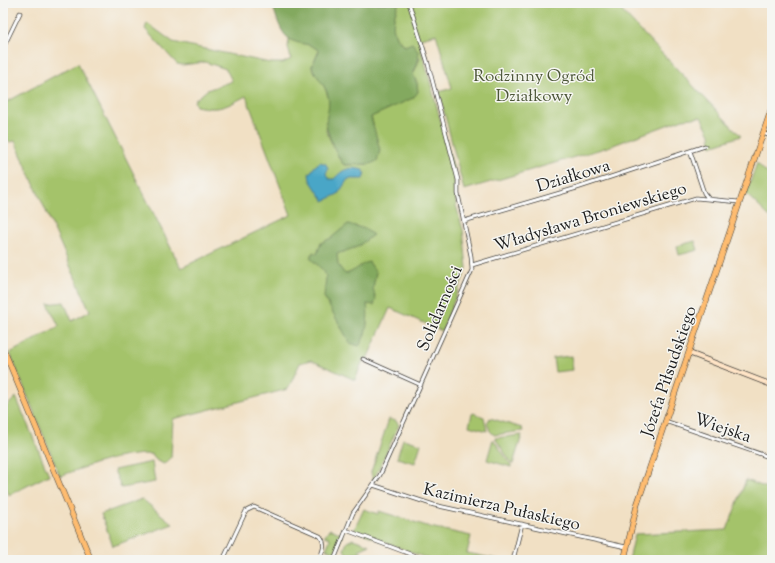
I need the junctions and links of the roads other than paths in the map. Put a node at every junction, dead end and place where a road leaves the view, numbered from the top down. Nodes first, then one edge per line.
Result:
1 (409, 3) edge
2 (20, 13) dead end
3 (3, 48) edge
4 (772, 107) edge
5 (763, 133) junction
6 (772, 137) edge
7 (705, 146) dead end
8 (690, 151) junction
9 (708, 198) junction
10 (740, 202) junction
11 (464, 221) junction
12 (472, 265) junction
13 (3, 348) edge
14 (689, 353) junction
15 (363, 359) dead end
16 (421, 385) junction
17 (772, 385) edge
18 (665, 421) junction
19 (772, 458) edge
20 (374, 485) junction
21 (522, 524) junction
22 (346, 530) junction
23 (626, 547) junction
24 (514, 556) dead end
25 (92, 560) edge
26 (223, 560) edge
27 (319, 560) edge
28 (334, 560) edge
29 (426, 560) edge
30 (624, 560) edge

1 - 11 street, Solidarności
2 - 3 street
4 - 5 main road, Józefa Piłsudskiego
5 - 6 street
5 - 10 main road, Józefa Piłsudskiego
7 - 8 street, Działkowa
8 - 9 street
8 - 11 street, Działkowa
9 - 10 street, Władysława Broniewskiego
9 - 12 street, Władysława Broniewskiego
10 - 14 main road, Józefa Piłsudskiego
11 - 12 street, Solidarności
12 - 16 street, Solidarności
13 - 25 main road
14 - 17 street
14 - 18 main road, Józefa Piłsudskiego
15 - 16 street
16 - 20 street, Solidarności
18 - 19 street, Wiejska
18 - 23 main road, Józefa Piłsudskiego
20 - 21 street, Kazimierza Pułaskiego
20 - 22 street, Solidarności
21 - 23 street, Kazimierza Pułaskiego
21 - 24 street
22 - 28 street, Solidarności
22 - 29 street
23 - 30 main road, Józefa Piłsudskiego
26 - 27 street

